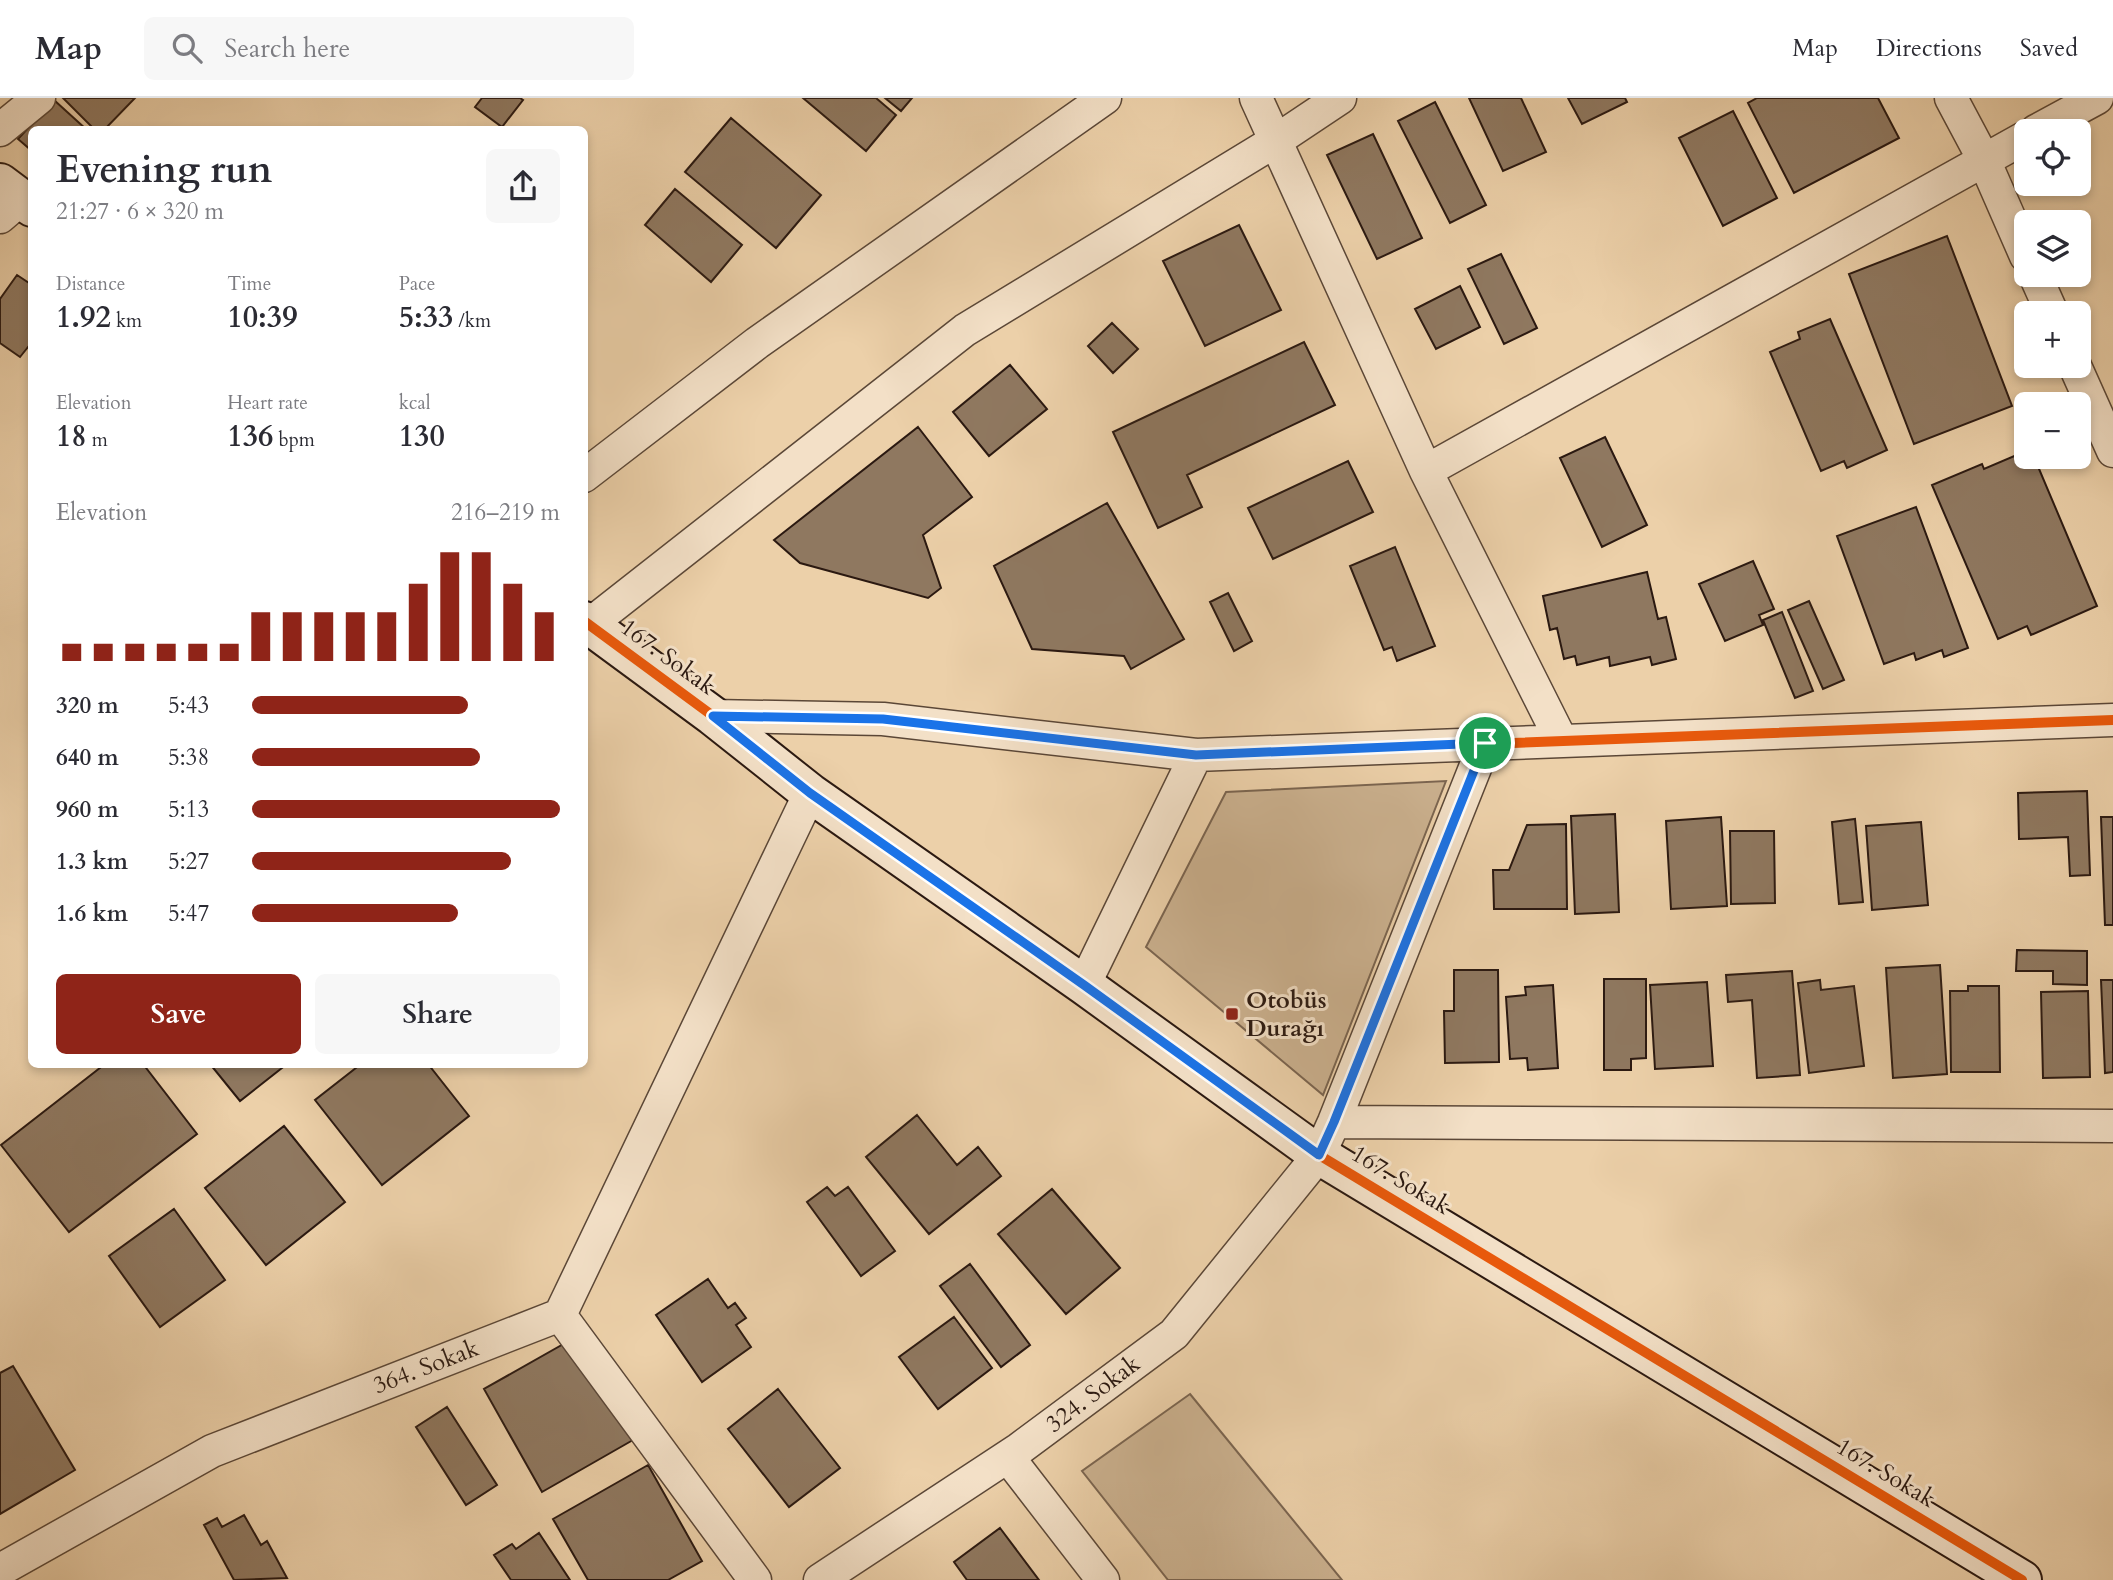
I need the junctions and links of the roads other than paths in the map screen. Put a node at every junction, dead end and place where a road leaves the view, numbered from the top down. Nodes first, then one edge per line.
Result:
1 (39, 98) edge
2 (1105, 98) edge
3 (1256, 98) edge
4 (1339, 98) edge
5 (1951, 98) edge
6 (2097, 98) edge
7 (2058, 119) edge
8 (0, 130) edge
9 (1277, 140) junction
10 (2014, 144) edge
11 (1984, 160) junction
12 (2014, 229) edge
13 (2080, 378) edge
14 (2113, 451) edge
15 (1426, 471) junction
16 (588, 474) edge
17 (588, 622) edge
18 (588, 624) edge
19 (713, 716) junction
20 (2113, 720) edge
21 (1561, 740) junction
22 (1485, 743) junction
23 (1196, 755) junction
24 (810, 793) junction
25 (1084, 985) junction
26 (2113, 1126) edge
27 (1326, 1138) junction
28 (560, 1315) junction
29 (1008, 1457) junction
30 (0, 1570) edge
31 (755, 1580) edge
32 (820, 1580) edge
33 (1103, 1580) edge
34 (2022, 1580) edge

1 - 8 street
2 - 16 street
3 - 9 street
4 - 9 street
5 - 11 street
6 - 7 street
9 - 15 street
9 - 17 street
10 - 11 street
11 - 12 street
11 - 15 street
13 - 14 street
15 - 21 street
18 - 19 street, 167. Sokak
19 - 23 street
19 - 24 street, 167. Sokak
20 - 21 street
21 - 22 street
22 - 23 street
22 - 27 street, 324. Sokak
23 - 25 street
24 - 25 street, 167. Sokak
24 - 28 street
25 - 27 street, 167. Sokak
26 - 27 street
27 - 29 street, 324. Sokak
27 - 34 street, 167. Sokak
28 - 30 street, 364. Sokak
28 - 31 street
29 - 32 street, 324. Sokak
29 - 33 street

